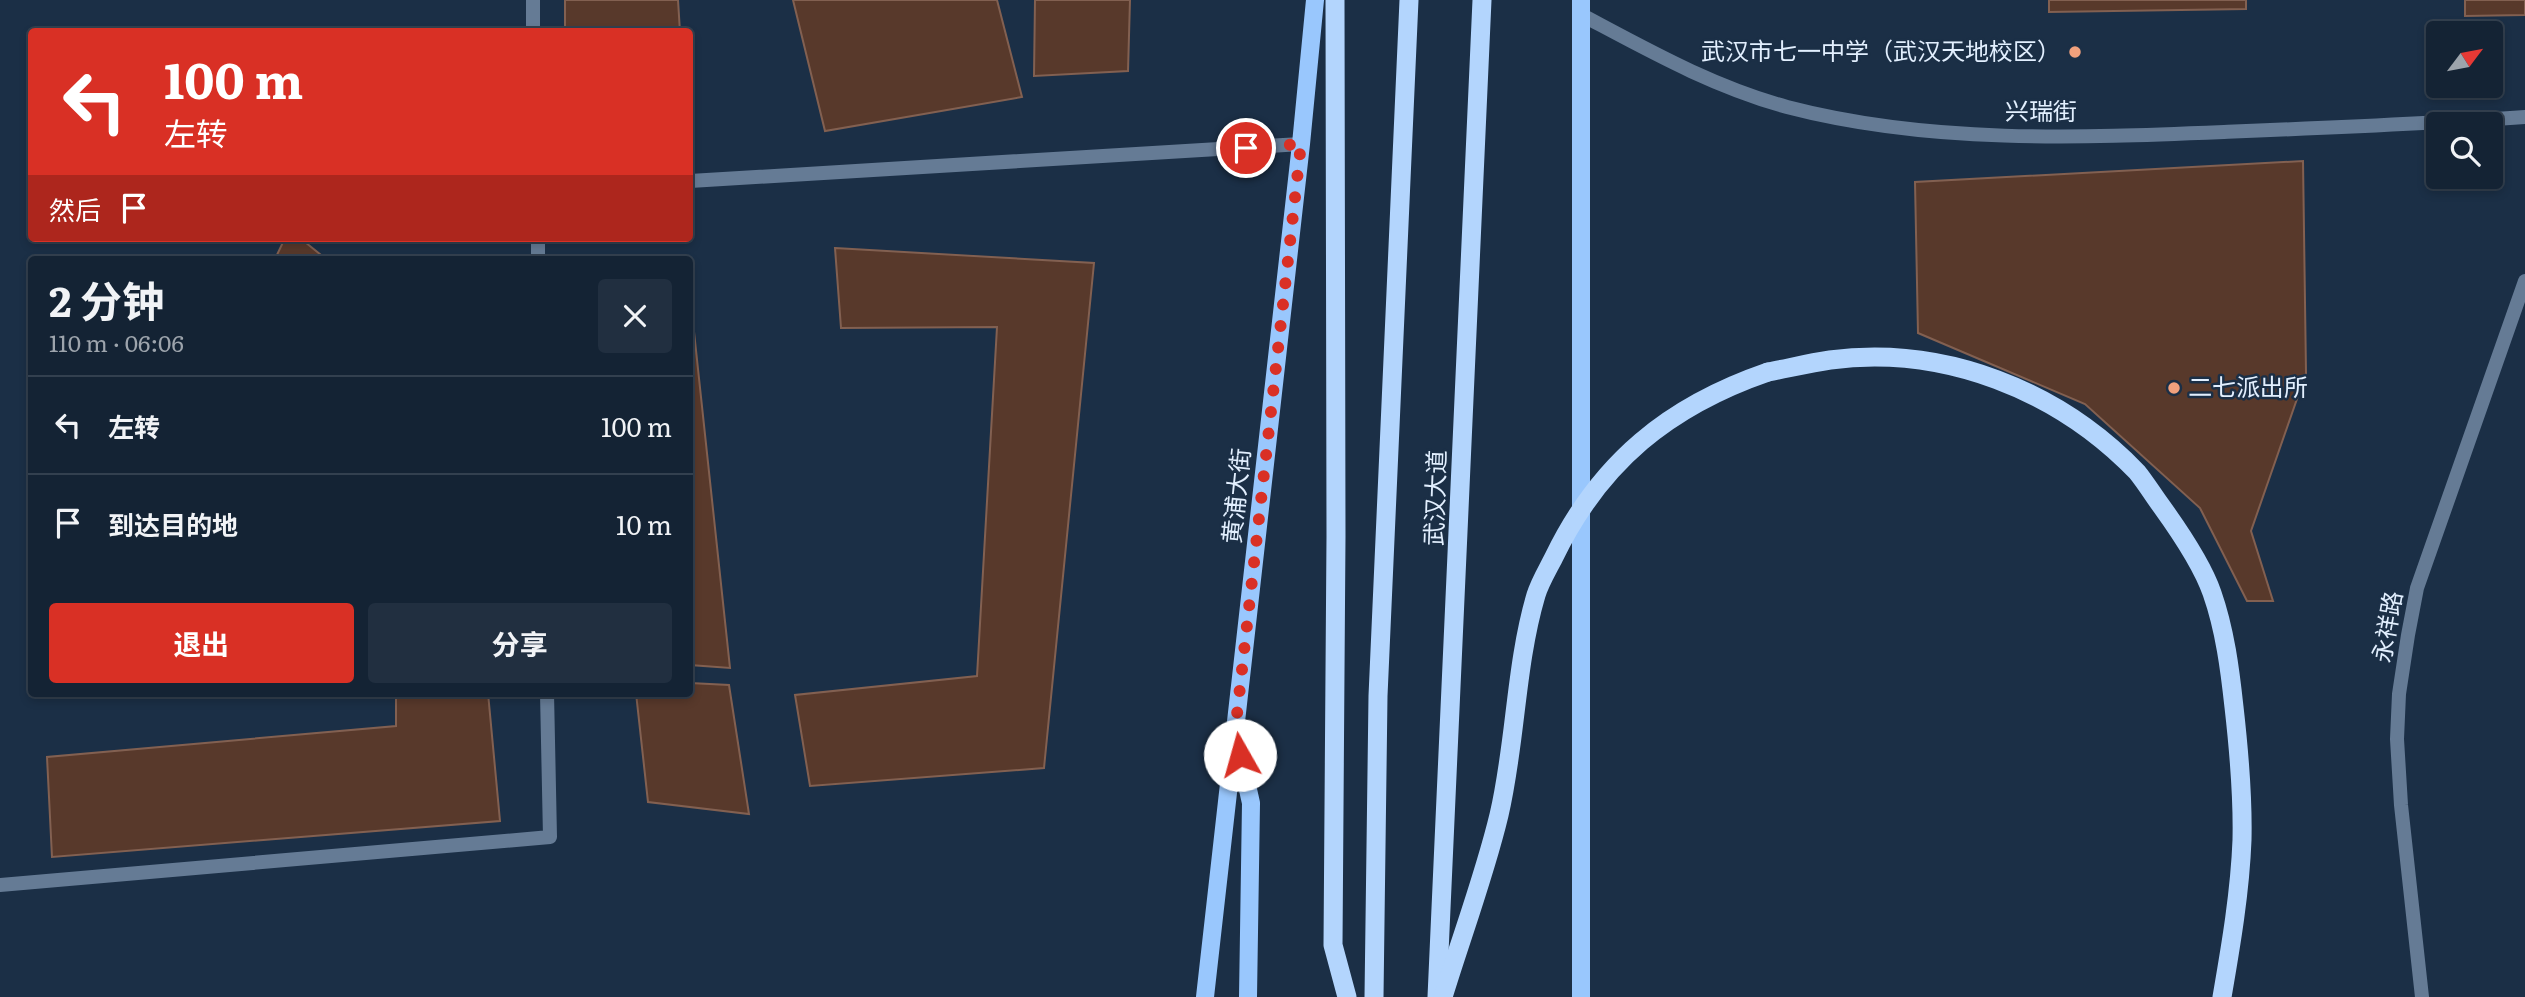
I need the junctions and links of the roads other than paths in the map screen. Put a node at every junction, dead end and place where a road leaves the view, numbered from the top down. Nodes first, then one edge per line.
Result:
1 (533, 0) edge
2 (1315, 0) edge
3 (1335, 0) edge
4 (1409, 0) edge
5 (1482, 0) edge
6 (1580, 7) edge
7 (533, 28) edge
8 (2525, 117) edge
9 (1301, 144) junction
10 (693, 181) edge
11 (2525, 281) edge
12 (547, 697) edge
13 (1235, 732) junction
14 (0, 885) edge
15 (1205, 997) edge
16 (1248, 997) edge
17 (1346, 997) edge
18 (1374, 997) edge
19 (1437, 997) edge
20 (1443, 997) edge
21 (1581, 997) edge
22 (2222, 997) edge
23 (2422, 997) edge

1 - 7 street
2 - 9 main road, 黄浦大街
3 - 17 highway
4 - 18 highway, 武汉大道
5 - 19 highway, 武汉大道
6 - 8 street, 兴瑞街
6 - 21 main road
9 - 10 street
9 - 13 main road, 黄浦大街
11 - 23 street, 永祥路
12 - 14 street
13 - 15 main road, 黄浦大街
13 - 16 main road
20 - 22 highway, bridge

